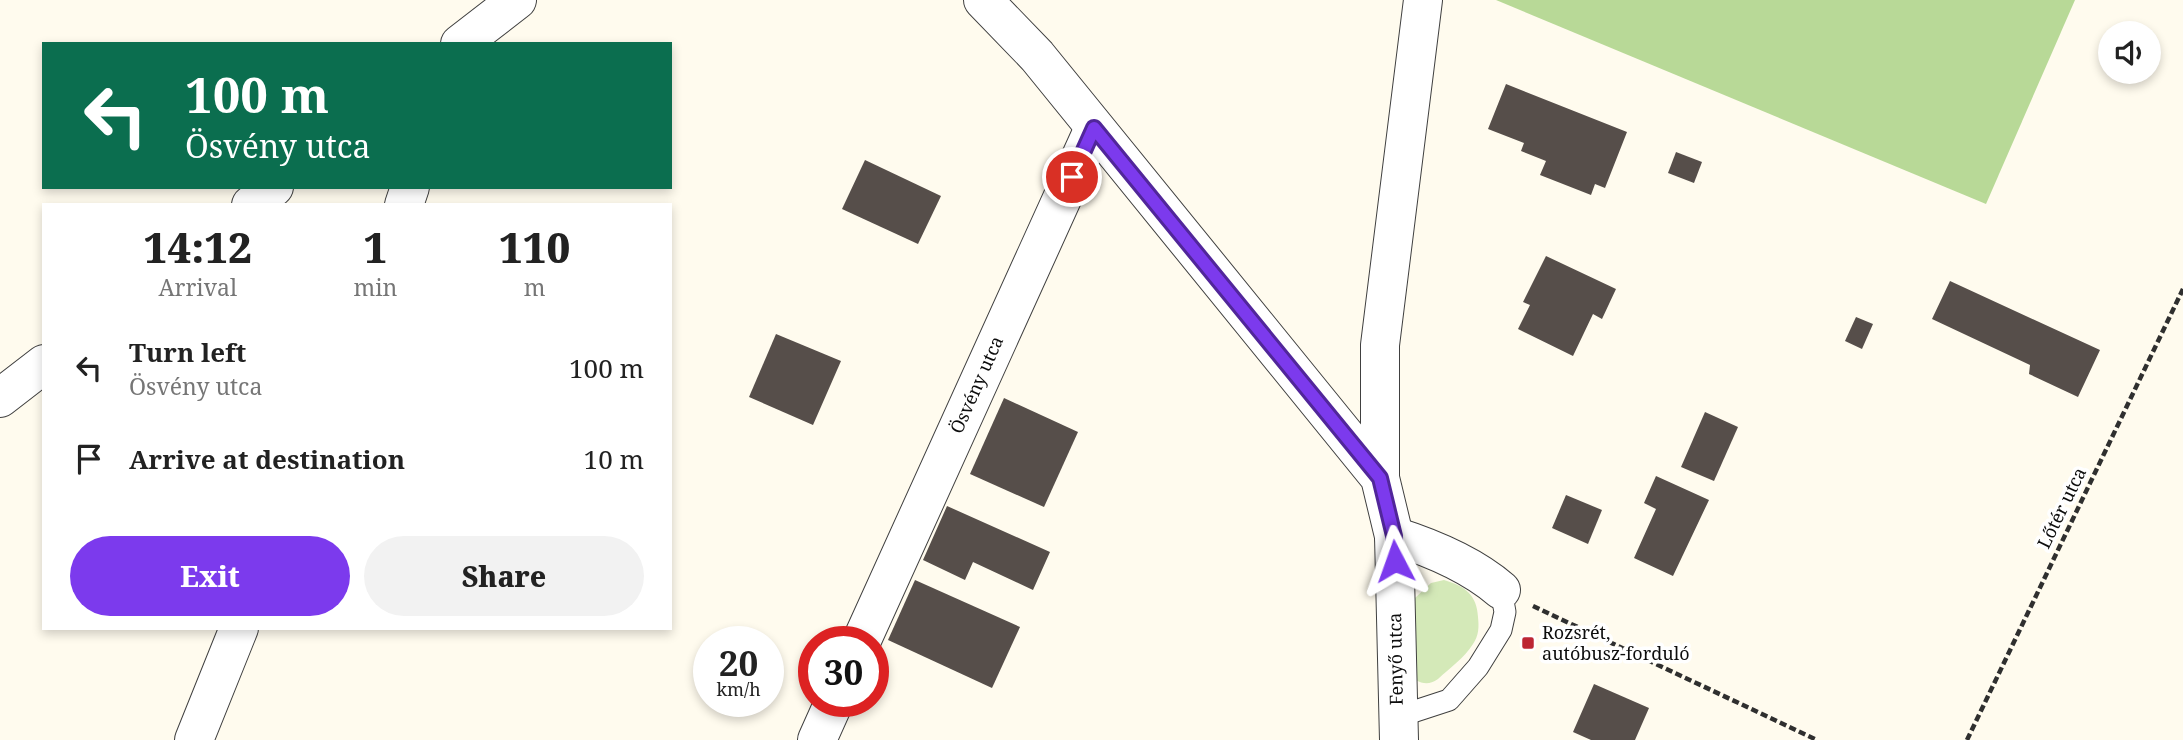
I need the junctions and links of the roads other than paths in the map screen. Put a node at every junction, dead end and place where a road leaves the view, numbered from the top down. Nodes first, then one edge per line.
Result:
1 (517, 0) edge
2 (983, 0) edge
3 (1423, 0) edge
4 (463, 42) edge
5 (1094, 128) junction
6 (271, 189) edge
7 (254, 203) edge
8 (42, 366) edge
9 (0, 398) edge
10 (1380, 478) junction
11 (1394, 536) junction
12 (1501, 590) joint
13 (868, 626) edge
14 (238, 630) edge
15 (827, 717) edge
16 (1398, 729) edge
17 (194, 740) edge
18 (817, 740) edge

1 - 4 street
2 - 5 street
3 - 10 street
5 - 10 street
5 - 13 street, Ösvény utca
6 - 7 street
8 - 9 street
10 - 11 street, Fenyő utca
11 - 12 street
11 - 16 street, Fenyő utca
12 - 16 lane
14 - 17 street
15 - 18 street

